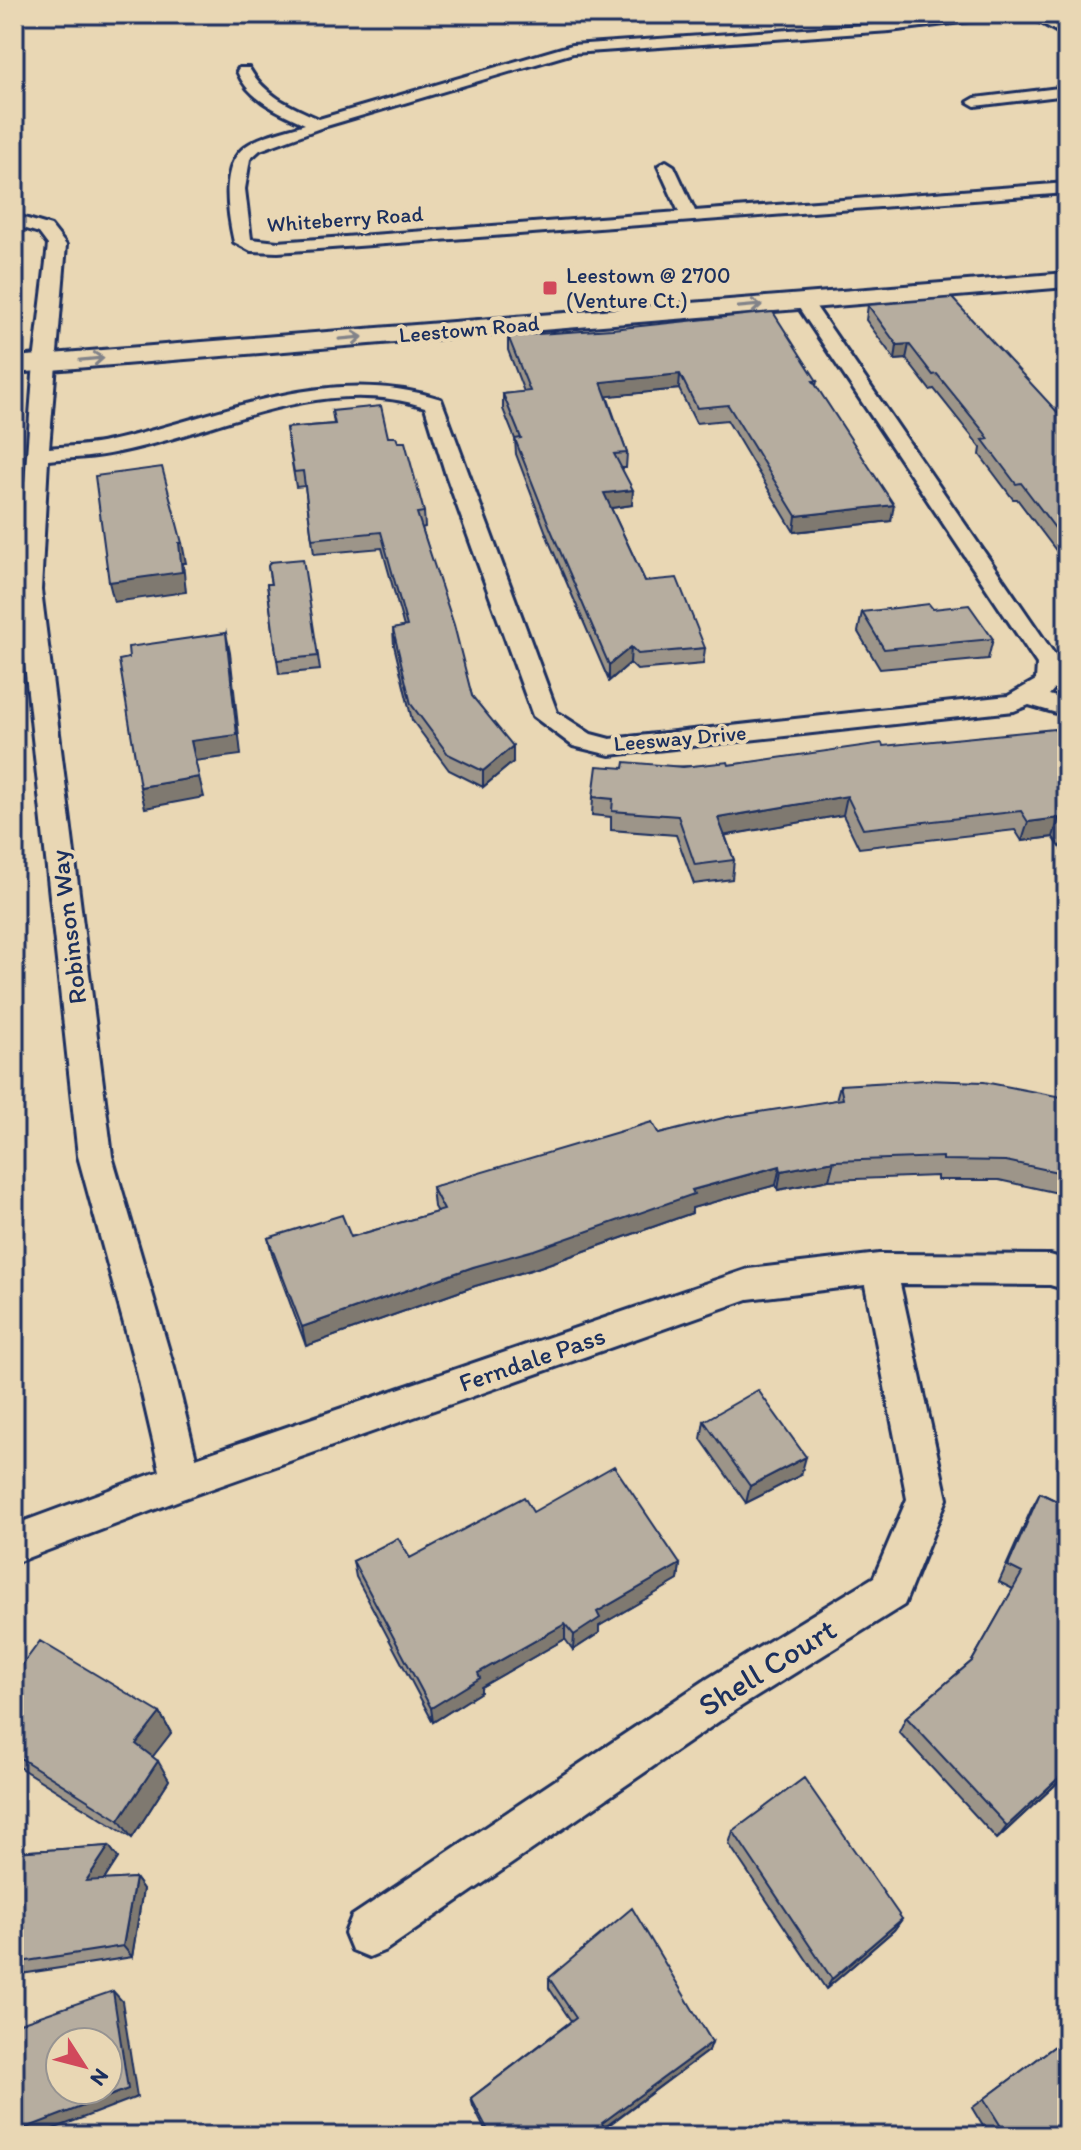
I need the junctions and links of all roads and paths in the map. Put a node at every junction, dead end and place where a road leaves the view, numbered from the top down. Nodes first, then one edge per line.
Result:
1 (993, 14) edge
2 (1032, 14) edge
3 (1067, 33) edge
4 (244, 71) dead end
5 (1067, 91) edge
6 (975, 102) dead end
7 (318, 124) junction
8 (666, 166) dead end
9 (1067, 188) edge
10 (689, 216) junction
11 (14, 220) edge
12 (1067, 260) edge
13 (1034, 263) junction
14 (1067, 280) edge
15 (804, 302) junction
16 (38, 346) junction
17 (14, 365) edge
18 (38, 455) junction
19 (1054, 655) edge
20 (1029, 697) junction
21 (1067, 708) edge
22 (879, 1269) junction
23 (1067, 1275) edge
24 (182, 1481) junction
25 (14, 1544) edge
26 (369, 1933) dead end

1 - 7 street, Whiteberry Road
2 - 3 street
4 - 7 street
5 - 6 street
7 - 10 street, Whiteberry Road
8 - 10 street
9 - 10 street, Whiteberry Road
11 - 16 street, Robinson Way
12 - 13 main road, Leestown Road
13 - 15 main road
13 - 16 main road, Leestown Road
14 - 15 main road, Leestown Road
16 -> 15 main road, Leestown Road
15 - 19 street
16 - 17 main road, Leestown Road
16 - 18 street, Robinson Way
18 - 20 street, Leesway Drive
18 - 24 street, Robinson Way
19 - 20 street
20 - 21 street
22 - 23 street, Ferndale Pass
22 - 24 street, Ferndale Pass
22 - 26 street, Shell Court
24 - 25 street, Ferndale Pass

